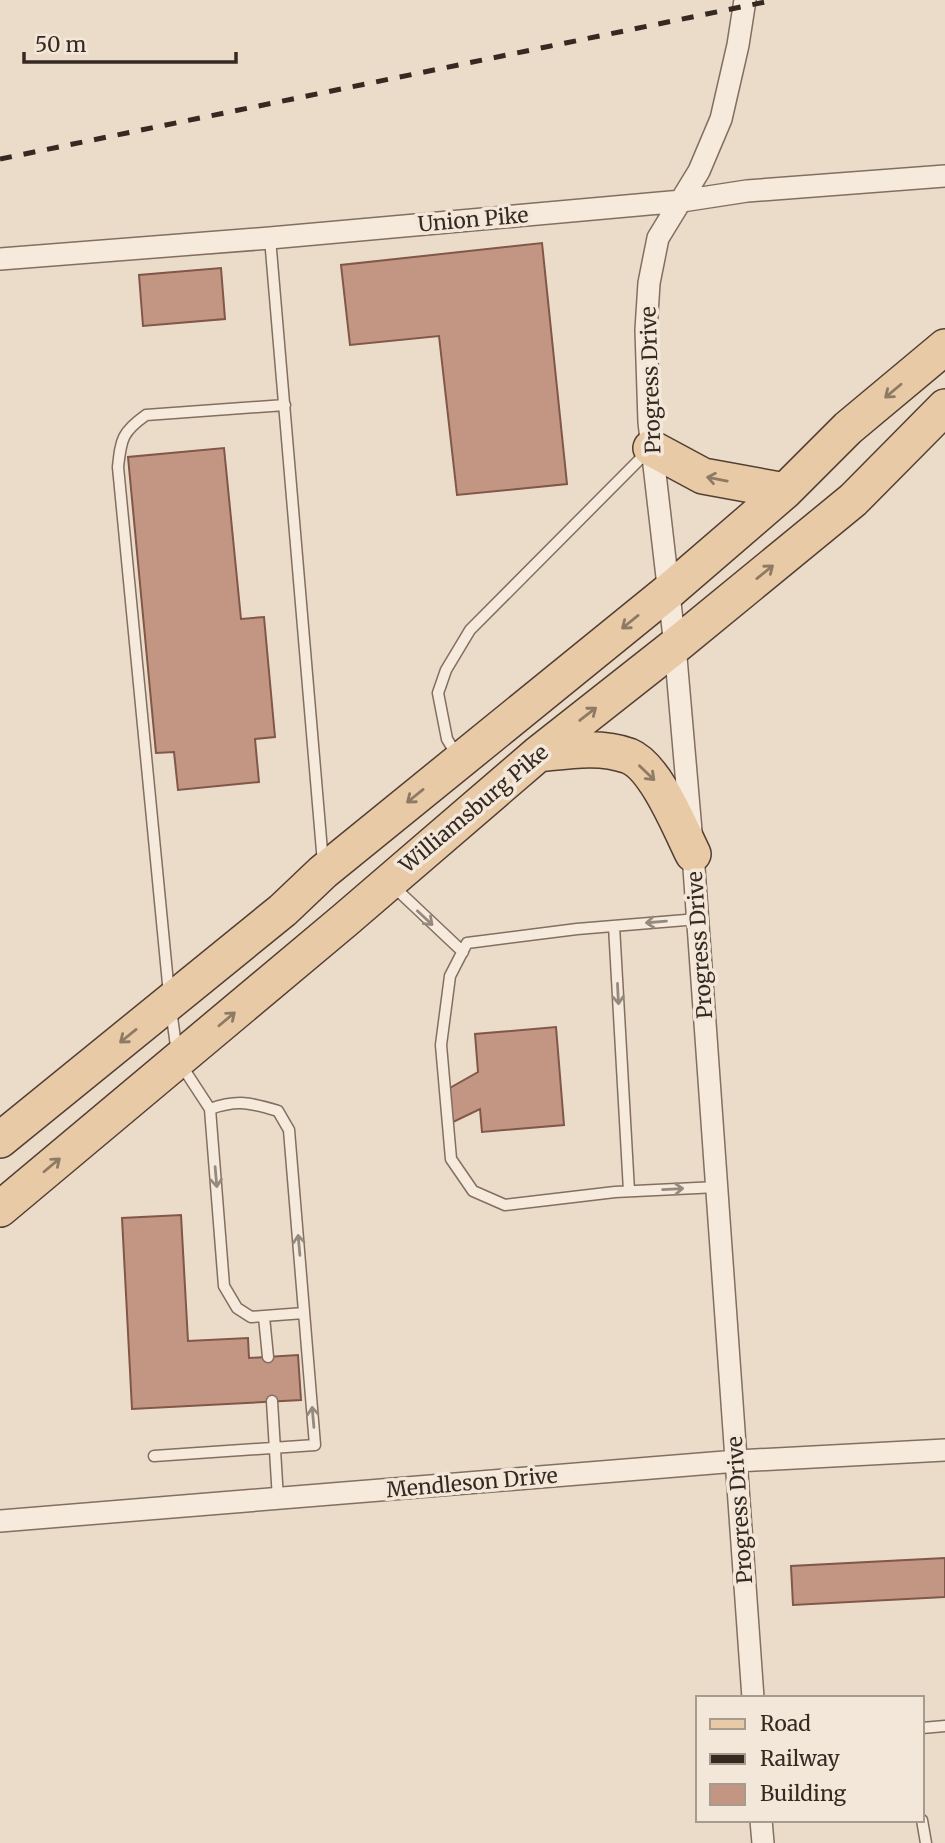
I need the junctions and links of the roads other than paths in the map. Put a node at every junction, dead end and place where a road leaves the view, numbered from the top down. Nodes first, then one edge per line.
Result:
1 (745, 3) edge
2 (945, 176) edge
3 (682, 201) junction
4 (270, 238) junction
5 (0, 259) edge
6 (945, 347) edge
7 (285, 405) junction
8 (945, 407) edge
9 (651, 448) junction
10 (785, 491) junction
11 (668, 591) junction
12 (675, 646) junction
13 (538, 754) junction
14 (460, 760) junction
15 (693, 854) junction
16 (323, 872) junction
17 (389, 882) junction
18 (698, 919) junction
19 (614, 926) junction
20 (463, 951) junction
21 (170, 1002) junction
22 (178, 1060) junction
23 (210, 1109) junction
24 (0, 1140) edge
25 (717, 1187) junction
26 (629, 1191) junction
27 (0, 1209) edge
28 (304, 1313) junction
29 (264, 1317) junction
30 (268, 1357) dead end
31 (272, 1401) dead end
32 (275, 1448) junction
33 (945, 1450) edge
34 (154, 1456) dead end
35 (737, 1461) junction
36 (278, 1499) junction
37 (0, 1521) edge
38 (753, 1696) edge
39 (945, 1726) edge
40 (924, 1728) edge
41 (761, 1822) edge
42 (922, 1822) edge
43 (763, 1843) edge
44 (926, 1843) edge

1 - 3 street, Progress Drive
2 - 3 street, Union Pike
3 - 4 street, Union Pike
3 - 9 street, Progress Drive
4 - 5 street, Union Pike
4 - 7 lane
6 -> 10 main road
7 - 16 lane
7 - 21 lane
12 -> 8 main road, Williamsburg Pike
10 -> 9 main road
9 - 11 street, Progress Drive
9 - 14 lane
10 - 11 main road
11 - 12 street, Progress Drive
11 -> 14 main road
13 -> 12 main road, Williamsburg Pike
12 - 15 street, Progress Drive
13 -> 15 main road
13 - 17 main road, Williamsburg Pike
14 -> 16 main road
15 - 18 street, Progress Drive
16 - 21 main road
17 -> 20 lane
22 -> 17 main road, Williamsburg Pike
18 -> 19 lane
18 - 25 street, Progress Drive
19 - 20 lane
19 -> 26 lane
20 - 26 lane
21 - 22 lane
21 -> 24 main road
22 - 23 lane
27 -> 22 main road, Williamsburg Pike
28 -> 23 lane
23 -> 29 lane
26 -> 25 lane
25 - 35 street, Progress Drive
28 - 29 lane
32 -> 28 lane
29 - 30 lane
31 - 32 lane
32 - 34 lane
32 - 36 lane
33 - 35 street, Mendleson Drive
35 - 36 street, Mendleson Drive
35 - 38 street, Progress Drive
36 - 37 street, Mendleson Drive
39 - 40 lane
41 - 43 street
42 - 44 lane

